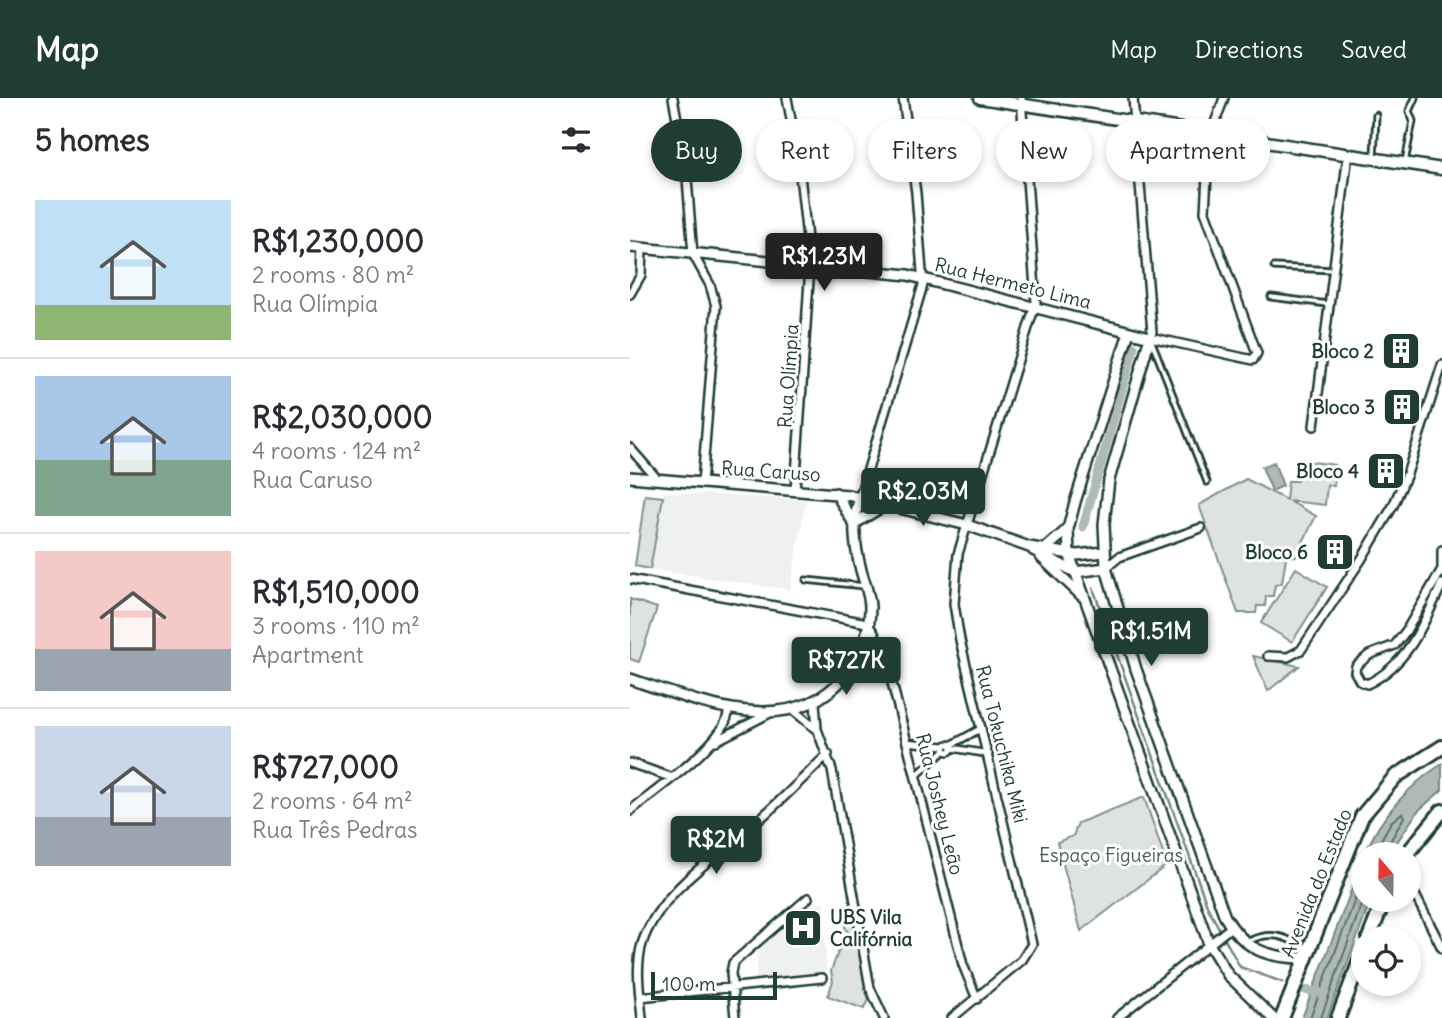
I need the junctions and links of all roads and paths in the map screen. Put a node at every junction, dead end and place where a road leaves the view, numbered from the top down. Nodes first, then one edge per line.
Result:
1 (673, 98) edge
2 (787, 98) edge
3 (903, 98) edge
4 (981, 98) edge
5 (1133, 98) edge
6 (1224, 98) edge
7 (1415, 98) edge
8 (1021, 101) edge
9 (1376, 115) dead end
10 (1124, 119) edge
11 (1136, 119) edge
12 (1216, 119) edge
13 (1270, 141) edge
14 (1348, 154) junction
15 (1374, 159) junction
16 (1405, 164) junction
17 (1442, 169) edge
18 (1141, 182) edge
19 (1205, 182) edge
20 (630, 247) edge
21 (642, 249) junction
22 (694, 254) junction
23 (810, 266) junction
24 (1274, 267) dead end
25 (1333, 270) junction
26 (923, 278) junction
27 (630, 294) edge
28 (1271, 297) dead end
29 (1328, 304) junction
30 (1035, 306) junction
31 (1129, 332) junction
32 (1150, 337) junction
33 (1442, 365) edge
34 (1314, 426) dead end
35 (630, 448) edge
36 (630, 477) edge
37 (658, 480) junction
38 (1207, 482) dead end
39 (702, 484) junction
40 (795, 491) junction
41 (836, 493) junction
42 (860, 496) junction
43 (887, 503) junction
44 (854, 524) junction
45 (967, 525) junction
46 (1201, 528) dead end
47 (1069, 529) junction
48 (1442, 550) edge
49 (1041, 551) junction
50 (1101, 553) junction
51 (1073, 555) junction
52 (1119, 556) junction
53 (1104, 568) junction
54 (1078, 572) junction
55 (630, 579) edge
56 (806, 580) dead end
57 (1442, 584) edge
58 (866, 587) junction
59 (1085, 598) junction
60 (867, 623) junction
61 (1268, 656) dead end
62 (856, 661) junction
63 (888, 667) junction
64 (630, 679) edge
65 (815, 702) junction
66 (728, 708) junction
67 (793, 710) junction
68 (770, 713) junction
69 (982, 728) junction
70 (817, 729) junction
71 (906, 742) junction
72 (712, 743) junction
73 (952, 746) junction
74 (1442, 747) edge
75 (944, 748) junction
76 (828, 754) junction
77 (989, 754) junction
78 (630, 763) edge
79 (915, 777) junction
80 (670, 778) junction
81 (630, 811) edge
82 (1442, 811) edge
83 (1417, 842) edge
84 (808, 898) dead end
85 (1421, 906) edge
86 (1230, 928) junction
87 (1245, 942) junction
88 (1441, 943) edge
89 (1209, 944) junction
90 (630, 945) edge
91 (641, 947) junction
92 (1307, 953) junction
93 (822, 978) dead end
94 (1351, 984) edge
95 (732, 988) junction
96 (640, 997) junction
97 (977, 999) junction
98 (642, 1018) edge
99 (736, 1018) edge
100 (884, 1018) edge
101 (952, 1018) edge
102 (1117, 1018) edge
103 (1273, 1018) edge
104 (1282, 1018) edge
105 (1338, 1018) edge

1 - 22 street
2 - 23 street, Rua Olímpia
3 - 26 street
4 - 8 main road
5 - 11 street
6 - 12 street
7 - 16 lane
8 - 10 main road
8 - 30 street
9 - 15 lane
13 - 14 main road
14 - 15 main road
14 - 25 street
15 - 16 main road
16 - 17 main road
18 - 32 street
19 - 32 street, Rua Hermeto Lima
20 - 21 street, Rua Hermeto Lima
21 - 22 street, Rua Hermeto Lima
21 - 27 street
22 - 23 street, Rua Hermeto Lima
22 - 39 street
23 - 26 street, Rua Hermeto Lima
23 - 40 street, Rua Olímpia
24 - 25 lane
25 - 29 street
26 - 30 street, Rua Hermeto Lima
26 - 42 street
28 - 29 lane
29 - 34 street
30 - 31 street, Rua Hermeto Lima
30 - 45 street, Rua Tokuchika Miki
31 - 32 street, Rua Hermeto Lima
31 - 47 street
32 - 38 lane
32 - 50 street
33 - 61 street
35 - 37 street
36 - 37 street, Rua Caruso
37 - 39 street, Rua Caruso
39 - 40 street, Rua Caruso
40 - 41 street, Rua Caruso
41 - 42 street, Rua Caruso
41 - 44 street
42 - 43 street, Rua Caruso
42 - 44 street, Rua Joshey Leão
43 - 44 street
43 - 45 street, Rua Caruso
44 - 58 street, Rua Joshey Leão
45 - 49 street, Rua Caruso
45 - 69 street, Rua Tokuchika Miki
46 - 52 street
47 - 49 street
47 - 51 street
48 - 57 street
49 - 51 street, Rua Caruso
49 - 54 street, Rua Caruso
49 - 59 street
50 - 51 street, Rua Caruso
50 - 52 street
50 - 53 street
51 - 54 street
52 - 53 street
53 - 54 street
53 - 86 street
54 - 59 street
55 - 60 street
56 - 58 lane
58 - 60 street, Rua Joshey Leão
59 - 89 street
60 - 62 street
60 - 63 street, Rua Joshey Leão
62 - 63 street
62 - 65 street
63 - 71 street, Rua Joshey Leão
64 - 66 street
65 - 67 street
65 - 70 street
66 - 68 street
66 - 72 street
67 - 68 street
67 - 70 street
68 - 72 street
69 - 73 street
69 - 77 street, Rua Tokuchika Miki
70 - 76 street
71 - 75 street
71 - 79 street, Rua Joshey Leão
72 - 80 street
73 - 75 street
73 - 77 street
74 - 92 highway, Avenida do Estado
75 - 79 street
76 - 91 street
76 - 100 street
77 - 97 street, Rua Tokuchika Miki
78 - 80 street
79 - 97 street, Rua Joshey Leão
80 - 81 street
82 - 83 highway
84 - 95 street
85 - 88 street
86 - 87 street
86 - 89 street
87 - 92 street
87 - 92 lane
89 - 102 street
89 - 103 street
90 - 91 street
91 - 96 street
92 - 104 highway, Avenida do Estado
93 - 95 street
94 - 105 highway
95 - 96 street
95 - 99 street
96 - 98 street
97 - 101 street, Rua Tokuchika Miki

